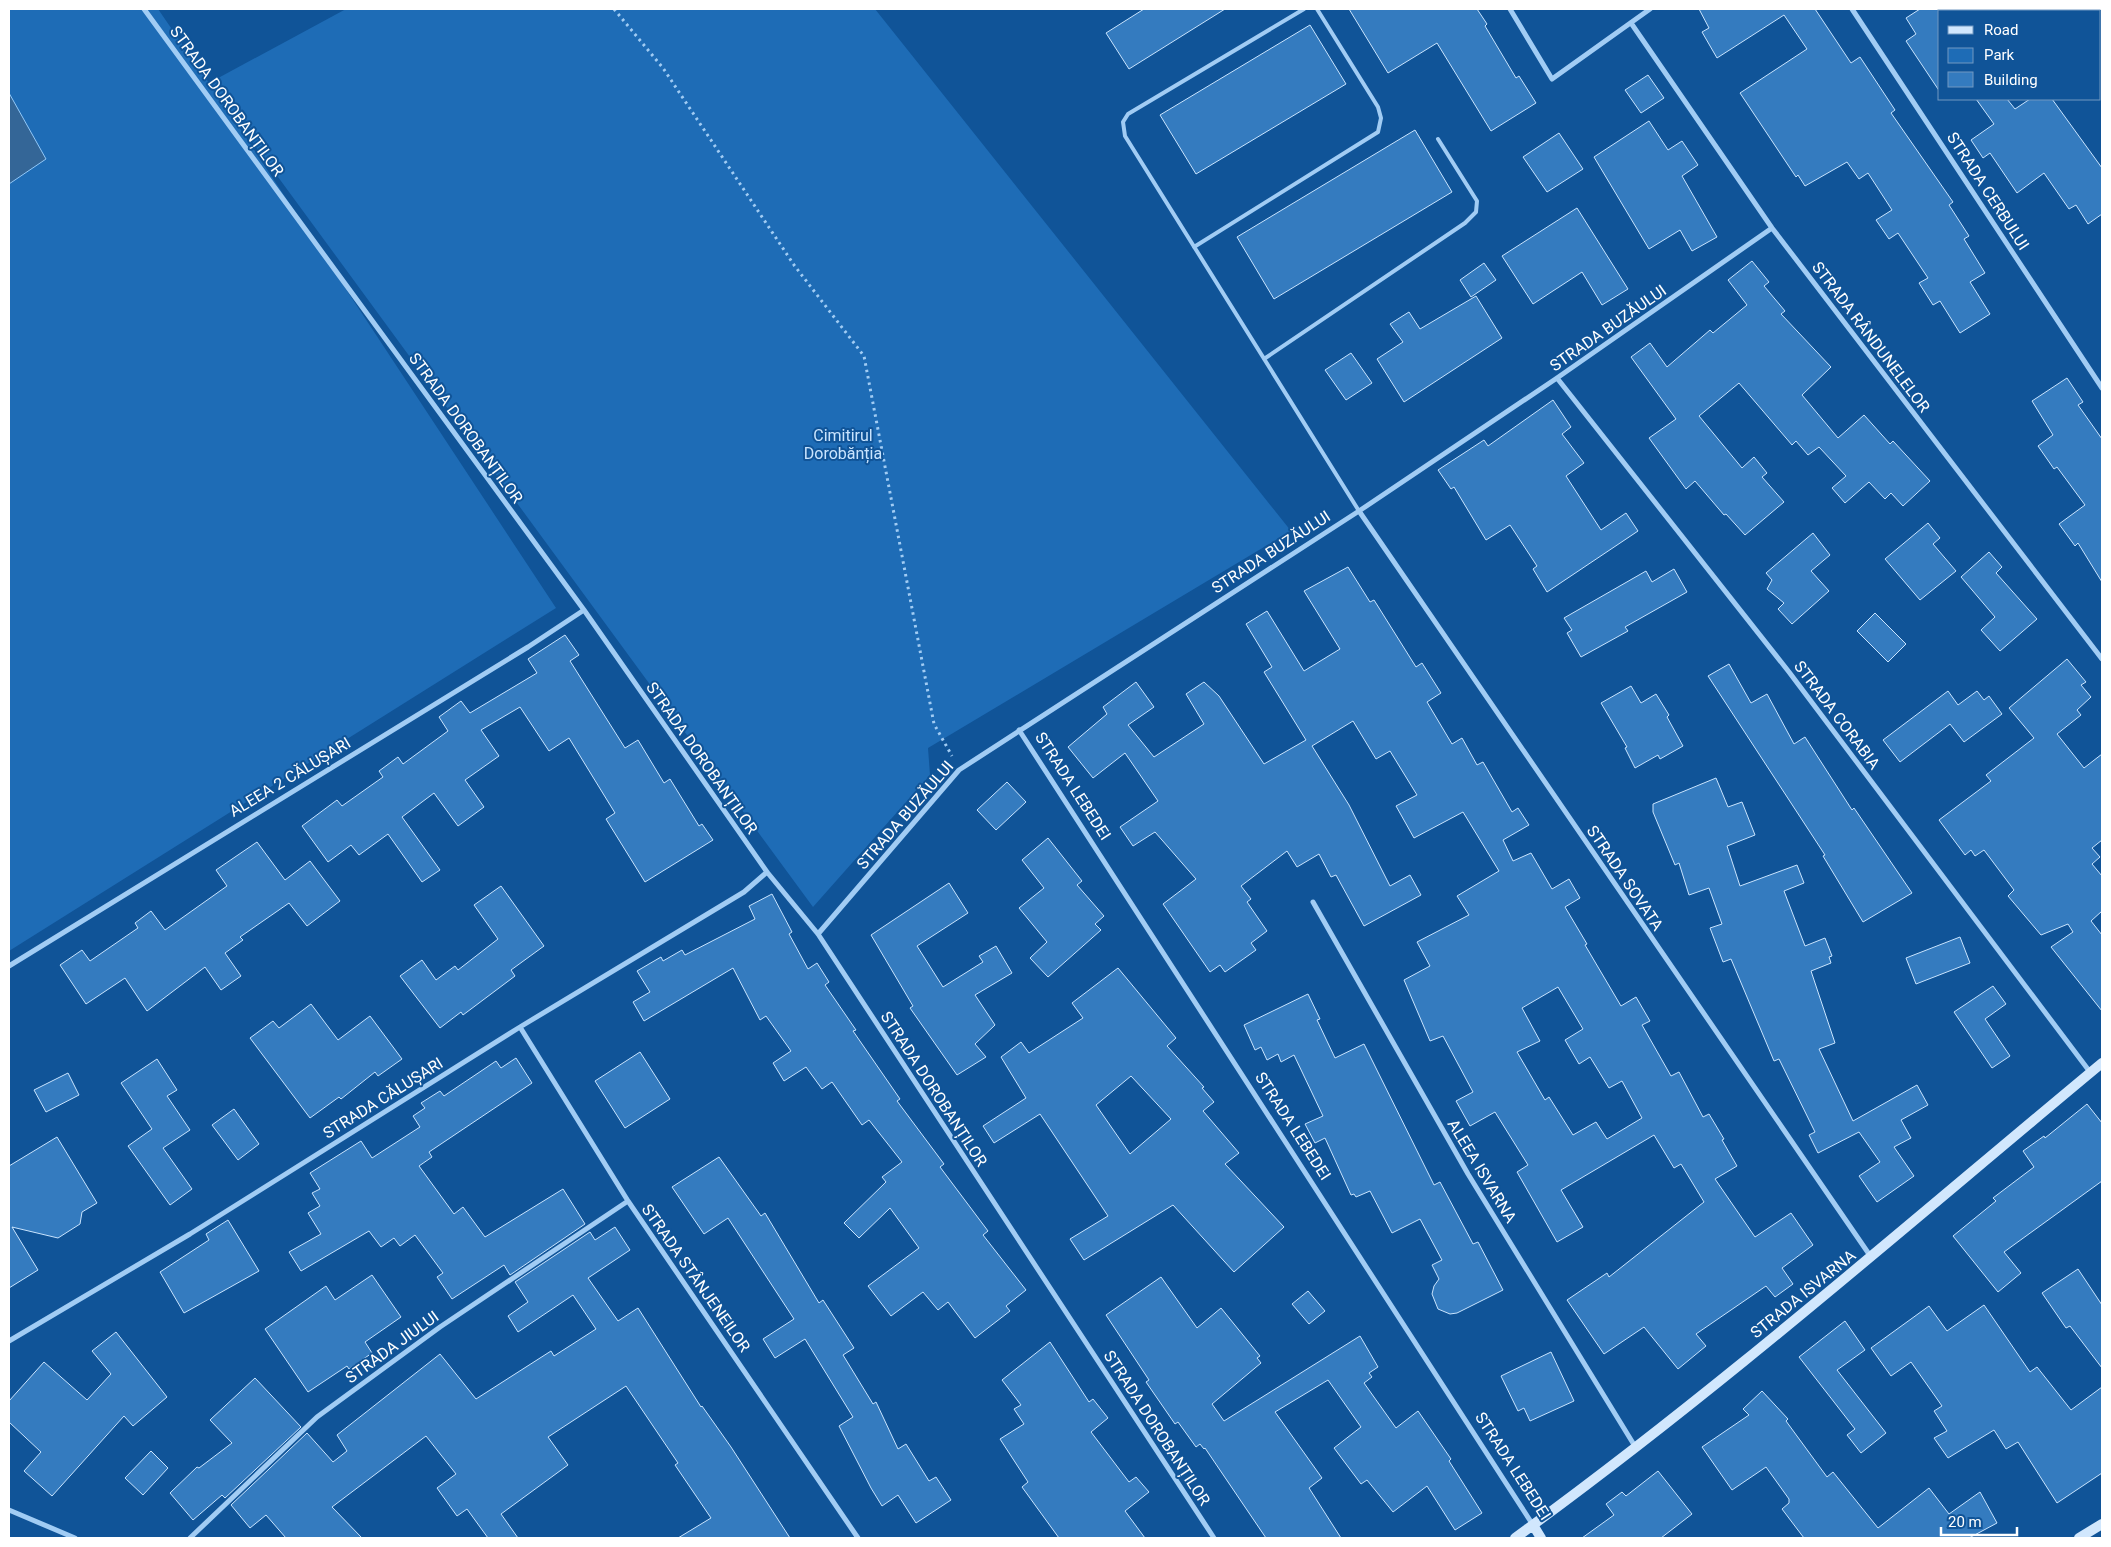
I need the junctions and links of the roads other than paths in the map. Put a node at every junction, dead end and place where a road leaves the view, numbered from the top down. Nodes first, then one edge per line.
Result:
1 (144, 9) edge
2 (1304, 9) edge
3 (1317, 9) edge
4 (1510, 9) edge
5 (1650, 9) edge
6 (1852, 9) edge
7 (1631, 23) junction
8 (1438, 139) dead end
9 (1772, 228) junction
10 (1194, 247) junction
11 (1264, 359) junction
12 (1557, 378) junction
13 (2102, 388) edge
14 (1358, 511) junction
15 (584, 610) junction
16 (2102, 659) edge
17 (1019, 730) junction
18 (767, 872) junction
19 (1313, 902) dead end
20 (818, 934) junction
21 (9, 966) edge
22 (520, 1027) junction
23 (2102, 1063) edge
24 (2090, 1072) junction
25 (628, 1201) junction
26 (1872, 1258) junction
27 (9, 1341) edge
28 (1636, 1449) junction
29 (9, 1510) edge
30 (1533, 1525) junction
31 (2102, 1525) edge
32 (75, 1538) edge
33 (190, 1538) edge
34 (858, 1538) edge
35 (1214, 1538) edge
36 (1515, 1538) edge
37 (1542, 1538) edge
38 (2079, 1538) edge

1 - 15 street, STRADA DOROBANȚILOR
2 - 10 lane
3 - 10 lane
4 - 7 street
5 - 7 street
6 - 13 street, STRADA CERBULUI
7 - 9 street, STRADA RÂNDUNELELOR
8 - 11 lane
9 - 12 street, STRADA BUZĂULUI
9 - 16 street, STRADA RÂNDUNELELOR
10 - 11 lane
11 - 14 lane
12 - 14 street, STRADA BUZĂULUI
12 - 24 street, STRADA CORABIA
14 - 17 street, STRADA BUZĂULUI
14 - 26 street, STRADA SOVATA
15 - 18 street, STRADA DOROBANȚILOR
15 - 21 street, ALEEA 2 CĂLUȘARI
17 - 20 street, STRADA BUZĂULUI
17 - 30 street, STRADA LEBEDEI
18 - 20 street, STRADA DOROBANȚILOR
18 - 22 street, STRADA CĂLUȘARI
19 - 28 street, ALEEA ISVARNA
20 - 35 street, STRADA DOROBANȚILOR
22 - 25 street, STRADA STÂNJENEILOR
22 - 27 street, STRADA CĂLUȘARI
23 - 24 street, STRADA ISVARNA
24 - 26 street, STRADA ISVARNA
25 - 33 street, STRADA JIULUI
25 - 34 street, STRADA STÂNJENEILOR
26 - 28 street, STRADA ISVARNA
28 - 30 street, STRADA ISVARNA
29 - 32 street
30 - 36 street, STRADA ISVARNA
30 - 37 street, STRADA LEBEDEI
31 - 38 street

